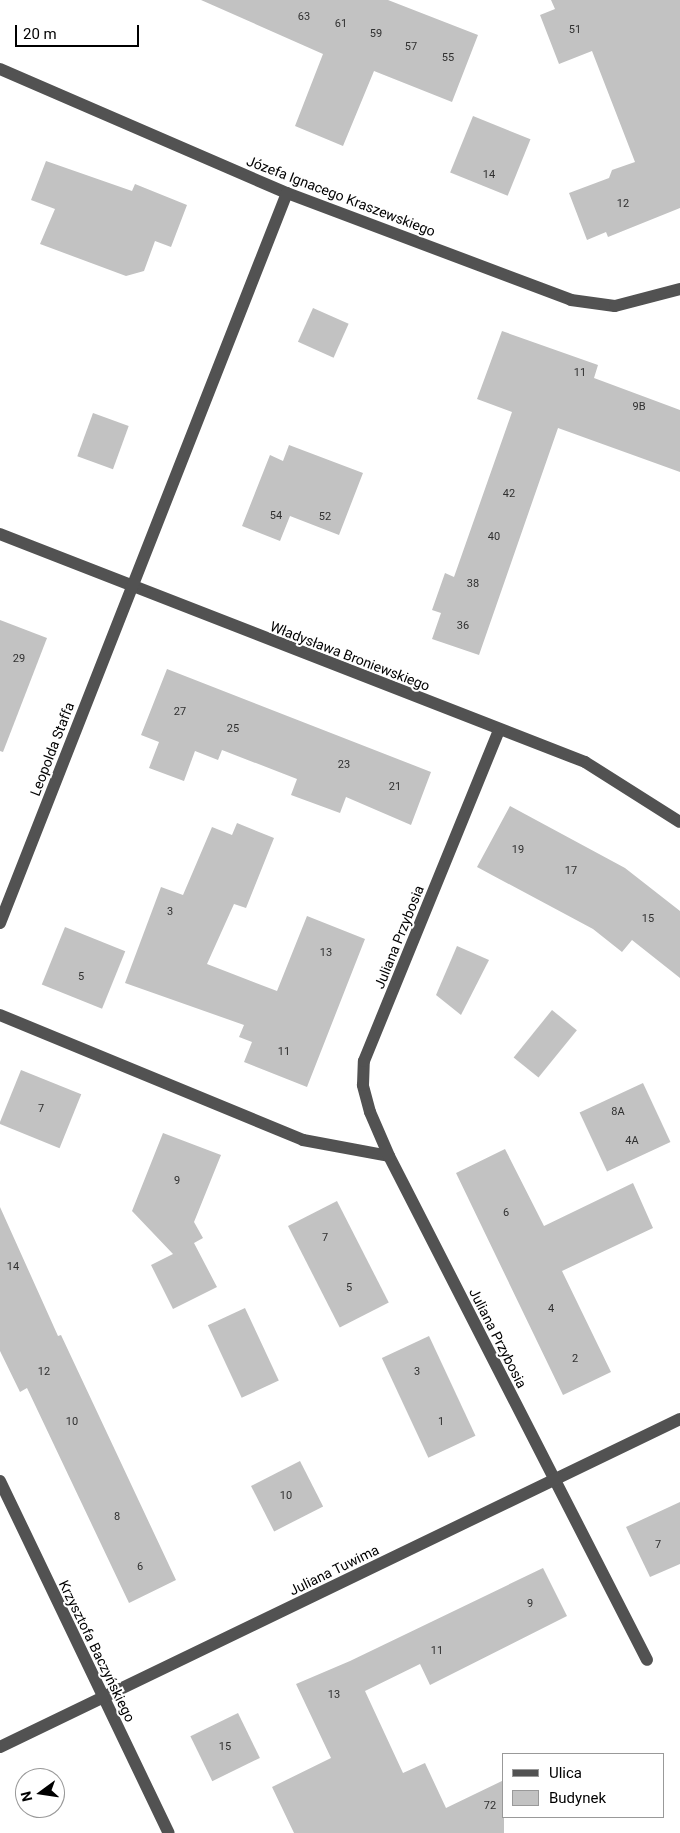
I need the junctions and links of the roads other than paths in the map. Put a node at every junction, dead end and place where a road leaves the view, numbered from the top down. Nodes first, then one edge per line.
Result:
1 (0, 69) edge
2 (287, 193) junction
3 (680, 289) edge
4 (0, 534) edge
5 (132, 586) junction
6 (499, 731) junction
7 (680, 822) edge
8 (0, 923) edge
9 (0, 1015) edge
10 (389, 1156) junction
11 (680, 1420) edge
12 (552, 1480) junction
13 (0, 1481) edge
14 (647, 1660) dead end
15 (103, 1698) junction
16 (0, 1747) edge
17 (169, 1833) edge

1 - 2 street, Józefa Ignacego Kraszewskiego
2 - 3 street, Józefa Ignacego Kraszewskiego
2 - 5 street, Leopolda Staffa
4 - 5 street, Władysława Broniewskiego
5 - 6 street, Władysława Broniewskiego
5 - 8 street, Leopolda Staffa
6 - 7 street, Władysława Broniewskiego
6 - 10 street, Juliana Przybosia
9 - 10 street
10 - 12 street, Juliana Przybosia
11 - 12 street, Juliana Tuwima
12 - 14 street, Juliana Przybosia
12 - 15 street, Juliana Tuwima
13 - 15 street, Krzysztofa Baczyńskiego
15 - 16 street, Juliana Tuwima
15 - 17 street, Krzysztofa Baczyńskiego

